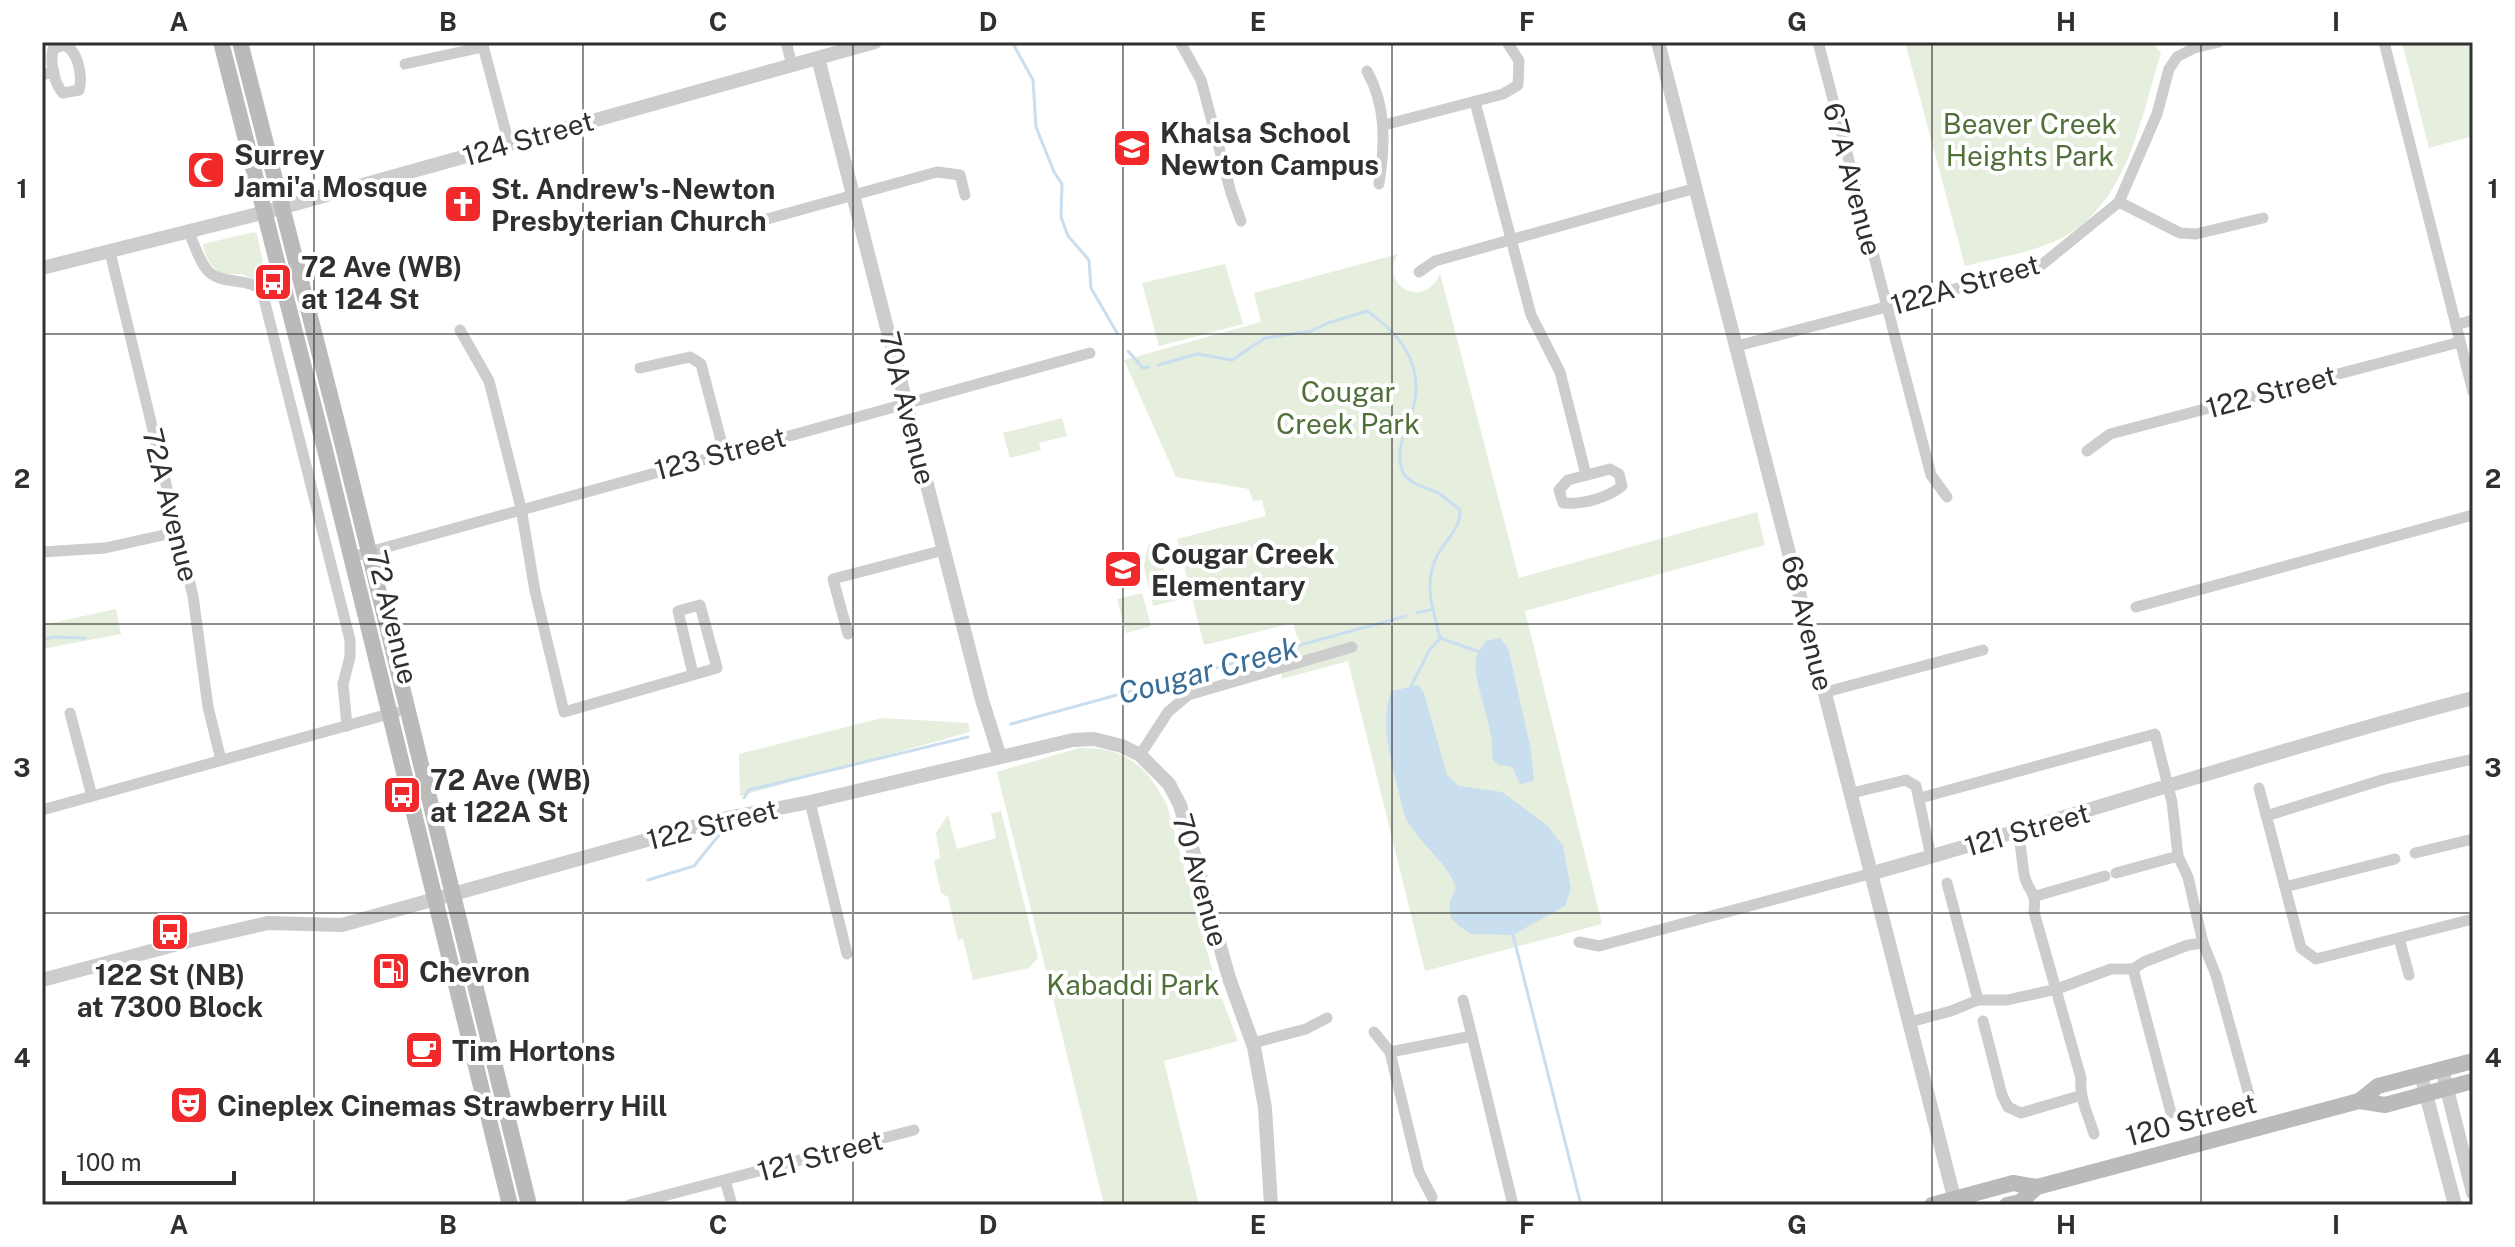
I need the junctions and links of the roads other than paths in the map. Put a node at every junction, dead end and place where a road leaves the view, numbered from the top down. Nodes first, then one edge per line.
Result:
1 (221, 42) edge
2 (240, 42) edge
3 (786, 42) edge
4 (875, 42) edge
5 (1180, 42) edge
6 (1507, 42) edge
7 (1658, 42) edge
8 (1818, 42) edge
9 (2219, 42) edge
10 (2384, 42) edge
11 (482, 45) edge
12 (818, 58) junction
13 (405, 64) dead end
14 (792, 65) junction
15 (1367, 71) dead end
16 (1475, 102) junction
17 (1384, 125) junction
18 (509, 144) junction
19 (1379, 184) dead end
20 (1696, 188) junction
21 (965, 195) dead end
22 (854, 196) junction
23 (2119, 202) junction
24 (284, 207) junction
25 (266, 212) junction
26 (2263, 218) dead end
27 (746, 221) dead end
28 (1241, 221) dead end
29 (189, 232) junction
30 (1511, 240) junction
31 (110, 252) junction
32 (42, 268) edge
33 (1419, 272) dead end
34 (1887, 307) junction
35 (2473, 320) edge
36 (2456, 325) junction
37 (460, 330) dead end
38 (2460, 342) junction
39 (1737, 346) junction
40 (1090, 353) dead end
41 (640, 368) dead end
42 (2473, 392) edge
43 (906, 402) junction
44 (2087, 451) dead end
45 (724, 452) junction
46 (1586, 475) junction
47 (1947, 497) dead end
48 (521, 508) junction
49 (2473, 515) edge
50 (177, 532) junction
51 (944, 550) junction
52 (42, 552) edge
53 (369, 552) junction
54 (351, 557) junction
55 (2136, 607) dead end
56 (848, 634) dead end
57 (1352, 647) dead end
58 (1983, 650) dead end
59 (693, 674) junction
60 (1826, 692) junction
61 (2473, 698) edge
62 (398, 711) junction
63 (70, 713) dead end
64 (347, 726) junction
65 (1140, 755) junction
66 (1000, 757) junction
67 (2473, 759) edge
68 (221, 760) junction
69 (2169, 787) junction
70 (2259, 788) dead end
71 (1852, 793) junction
72 (92, 796) junction
73 (1920, 798) junction
74 (810, 802) junction
75 (42, 810) edge
76 (2266, 816) junction
77 (2018, 833) junction
78 (2473, 839) edge
79 (2415, 853) dead end
80 (2178, 856) junction
81 (1931, 857) junction
82 (2395, 859) dead end
83 (1873, 873) junction
84 (1947, 883) dead end
85 (2285, 887) junction
86 (452, 896) junction
87 (2036, 896) junction
88 (435, 900) junction
89 (2473, 919) edge
90 (2399, 938) junction
91 (1579, 942) dead end
92 (2203, 943) junction
93 (847, 954) dead end
94 (2133, 969) junction
95 (2409, 975) dead end
96 (42, 980) edge
97 (2057, 989) junction
98 (1463, 1000) dead end
99 (1978, 1000) junction
100 (1327, 1018) dead end
101 (1983, 1021) dead end
102 (1910, 1022) junction
103 (1374, 1032) dead end
104 (1472, 1036) junction
105 (1253, 1043) junction
106 (1390, 1052) junction
107 (2473, 1061) edge
108 (2442, 1069) junction
109 (2421, 1075) junction
110 (2473, 1081) edge
111 (2447, 1088) junction
112 (2426, 1094) junction
113 (2249, 1095) dead end
114 (2079, 1096) junction
115 (2359, 1101) junction
116 (2171, 1113) dead end
117 (914, 1130) dead end
118 (2094, 1134) dead end
119 (725, 1180) junction
120 (2037, 1187) junction
121 (2473, 1193) edge
122 (1432, 1197) dead end
123 (1955, 1202) edge
124 (510, 1205) edge
125 (529, 1205) edge
126 (629, 1205) edge
127 (732, 1205) edge
128 (1271, 1205) edge
129 (1513, 1205) edge
130 (1932, 1205) edge
131 (2007, 1205) edge
132 (2455, 1205) edge

1 - 25 main road, 72 Avenue
2 - 24 main road, 72 Avenue
3 - 14 street
4 - 12 street, 124 Street
5 - 28 street
6 - 16 street
7 - 20 street, 68 Avenue
8 - 34 street, 67A Avenue
9 - 23 street
10 - 36 street
11 - 13 street
11 - 18 street
12 - 14 street, 124 Street
12 - 22 street, 70A Avenue
14 - 18 street, 124 Street
15 - 17 street
16 - 17 street
16 - 30 street
17 - 19 street
18 - 24 street, 124 Street
20 - 30 street
20 - 39 street, 68 Avenue
21 - 22 street
22 - 27 street
22 - 43 street, 70A Avenue
23 - 26 street
23 - 34 street, 122A Street
24 - 25 street, 124 Street
24 - 53 main road, 72 Avenue
25 - 29 street, 124 Street
25 - 54 main road, 72 Avenue
29 - 31 street, 124 Street
29 - 64 street, 72 Avenue
30 - 33 street
30 - 46 street
31 - 32 street, 124 Street
31 - 50 street, 72A Avenue
34 - 39 street, 122A Street
34 - 47 street, 67A Avenue
35 - 36 street
36 - 38 street
37 - 48 street
38 - 42 street
38 - 44 street, 122 Street
39 - 60 street, 68 Avenue
40 - 43 street, 123 Street
41 - 45 street
43 - 45 street, 123 Street
43 - 51 street, 70A Avenue
45 - 48 street, 123 Street
46 - 46 street
48 - 53 street, 123 Street
48 - 59 street
49 - 55 street
50 - 52 street
50 - 68 street, 72A Avenue
51 - 56 street
51 - 66 street, 70A Avenue
53 - 54 street, 123 Street
53 - 62 main road, 72 Avenue
54 - 62 main road, 72 Avenue
57 - 65 street
58 - 60 street
59 - 59 street
60 - 71 street, 68 Avenue
61 - 69 street, 121 Street
62 - 64 street
62 - 86 main road, 72 Avenue
62 - 88 main road, 72 Avenue
63 - 72 street
64 - 68 street
65 - 66 street, 122 Street
65 - 105 street, 70 Avenue
66 - 74 street, 122 Street
67 - 76 street
68 - 72 street
69 - 73 street
69 - 77 street, 121 Street
69 - 80 street
70 - 76 street
71 - 73 street
71 - 83 street, 68 Avenue
72 - 75 street
73 - 81 street
74 - 86 street, 122 Street
74 - 93 street
76 - 85 street
77 - 81 street, 121 Street
77 - 87 street
78 - 79 street
80 - 87 street
80 - 92 street
81 - 83 street, 121 Street
82 - 85 street
83 - 91 street, 121 Street
83 - 102 street, 68 Avenue
84 - 99 street
85 - 90 street
86 - 88 street, 122 Street
86 - 125 main road, 72 Avenue
87 - 97 street
88 - 96 street, 122 Street
88 - 124 main road, 72 Avenue
89 - 90 street
90 - 95 street
92 - 94 street
92 - 113 street
94 - 97 street
94 - 116 street
97 - 99 street
97 - 114 street
98 - 104 street
99 - 102 street
100 - 105 street
101 - 114 street
102 - 123 street, 68 Avenue
103 - 106 street
104 - 106 street
104 - 129 street
105 - 128 street, 70 Avenue
106 - 122 street
107 - 108 main road, 120 Street
108 - 109 main road, 120 Street
108 - 111 street
109 - 112 street
109 - 115 main road, 120 Street
110 - 111 main road, 120 Street
111 - 112 main road, 120 Street
111 - 121 street
112 - 115 main road, 120 Street
112 - 132 street
114 - 118 street
115 - 120 main road, 120 Street
117 - 119 street, 121 Street
119 - 126 street, 121 Street
119 - 127 street, 121 Street
120 - 123 main road, 120 Street
120 - 131 main road, 120 Street
123 - 130 main road, 120 Street

